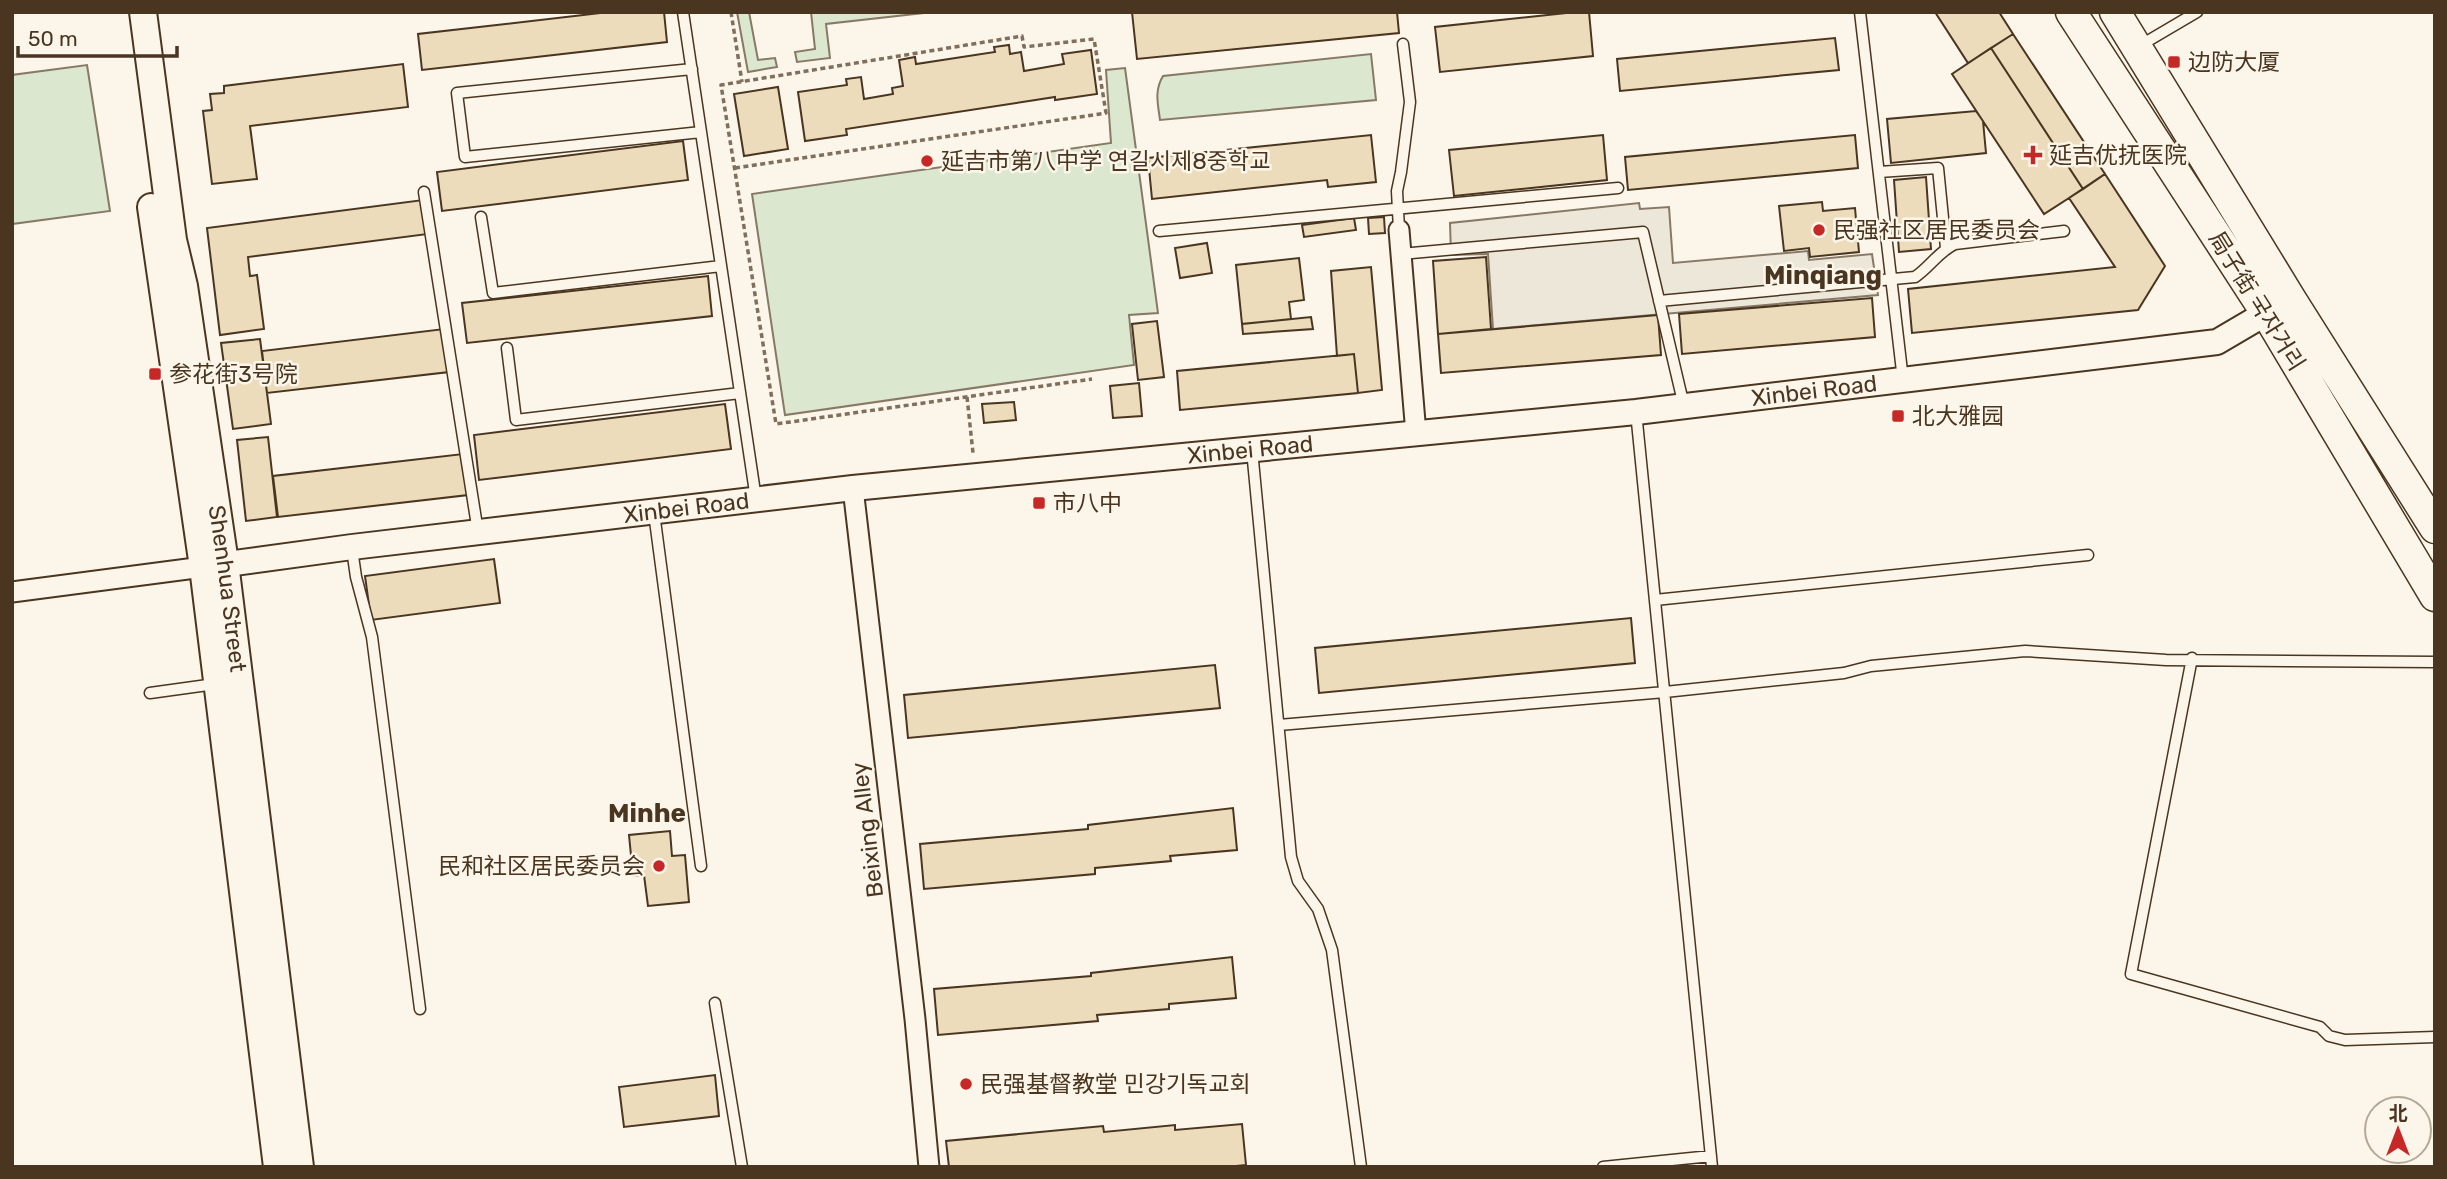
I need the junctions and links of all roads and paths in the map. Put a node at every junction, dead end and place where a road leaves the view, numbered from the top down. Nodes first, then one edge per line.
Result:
1 (125, 12) edge
2 (143, 12) edge
3 (683, 12) edge
4 (731, 12) edge
5 (1860, 12) edge
6 (2071, 12) edge
7 (2115, 12) edge
8 (2197, 12) edge
9 (1403, 44) dead end
10 (2137, 47) junction
11 (692, 69) junction
12 (742, 82) junction
13 (701, 132) junction
14 (735, 168) junction
15 (1879, 172) junction
16 (1618, 188) dead end
17 (424, 192) dead end
18 (1398, 209) junction
19 (481, 217) dead end
20 (1399, 230) joint
21 (1159, 231) dead end
22 (2064, 231) dead end
23 (1946, 248) junction
24 (1401, 254) junction
25 (721, 266) junction
26 (1891, 279) junction
27 (1659, 301) junction
28 (2278, 306) junction
29 (507, 348) dead end
30 (1092, 379) dead end
31 (1903, 380) junction
32 (740, 393) junction
33 (967, 397) junction
34 (1684, 407) junction
35 (1636, 412) junction
36 (1416, 434) junction
37 (1252, 449) junction
38 (976, 476) junction
39 (853, 488) junction
40 (756, 499) junction
41 (653, 512) junction
42 (2435, 528) edge
43 (478, 532) junction
44 (352, 547) junction
45 (2088, 555) dead end
46 (214, 565) junction
47 (12, 592) edge
48 (2435, 596) edge
49 (1656, 600) junction
50 (2192, 658) junction
51 (2435, 662) edge
52 (218, 684) junction
53 (1665, 692) junction
54 (149, 693) dead end
55 (1279, 725) junction
56 (701, 866) dead end
57 (715, 1003) dead end
58 (420, 1009) dead end
59 (2435, 1037) edge
60 (1712, 1162) edge
61 (277, 1167) edge
62 (300, 1167) edge
63 (742, 1167) edge
64 (929, 1167) edge
65 (1361, 1167) edge
66 (1603, 1167) edge

1 - 46 main road, Shenhua Street
2 - 46 main road, Shenhua Street
3 - 11 lane
4 - 12 path
5 - 15 lane
6 - 28 main road, 局子街 국자거리
7 - 10 main road, 局子街 국자거리
8 - 10 lane
9 - 18 lane
10 - 28 main road, 局子街 국자거리
11 - 13 lane
11 - 13 lane
12 - 14 path
12 - 14 path
13 - 25 lane
14 - 33 path
15 - 23 lane
15 - 26 lane
16 - 18 lane
17 - 43 lane
18 - 20 lane
18 - 21 lane
19 - 25 lane
20 - 24 street
22 - 23 lane
23 - 26 lane
24 - 27 lane
24 - 36 street
25 - 32 lane
26 - 27 lane
26 - 31 lane
27 - 34 lane
28 - 31 street, Xinbei Road
28 - 42 main road, 局子街 국자거리
28 - 48 main road, 局子街 국자거리
29 - 32 lane
30 - 33 path
31 - 34 street, Xinbei Road
32 - 40 lane
33 - 38 path
34 - 35 street, Xinbei Road
35 - 36 street, Xinbei Road
35 - 49 lane
36 - 37 street, Xinbei Road
37 - 38 street, Xinbei Road
37 - 55 lane
38 - 39 street, Xinbei Road
39 - 40 street, Xinbei Road
39 - 64 street, Beixing Alley
40 - 41 street, Xinbei Road
41 - 43 street, Xinbei Road
41 - 56 lane
43 - 44 street, Xinbei Road
44 - 46 street, Xinbei Road
44 - 58 lane
45 - 49 lane
46 - 47 street
46 - 52 main road, Shenhua Street
46 - 62 main road, Shenhua Street
49 - 53 lane
50 - 51 lane
50 - 53 lane
50 - 59 lane
52 - 54 lane
52 - 61 main road, Shenhua Street
53 - 55 lane
53 - 60 lane
55 - 65 lane
57 - 63 lane
60 - 66 lane

